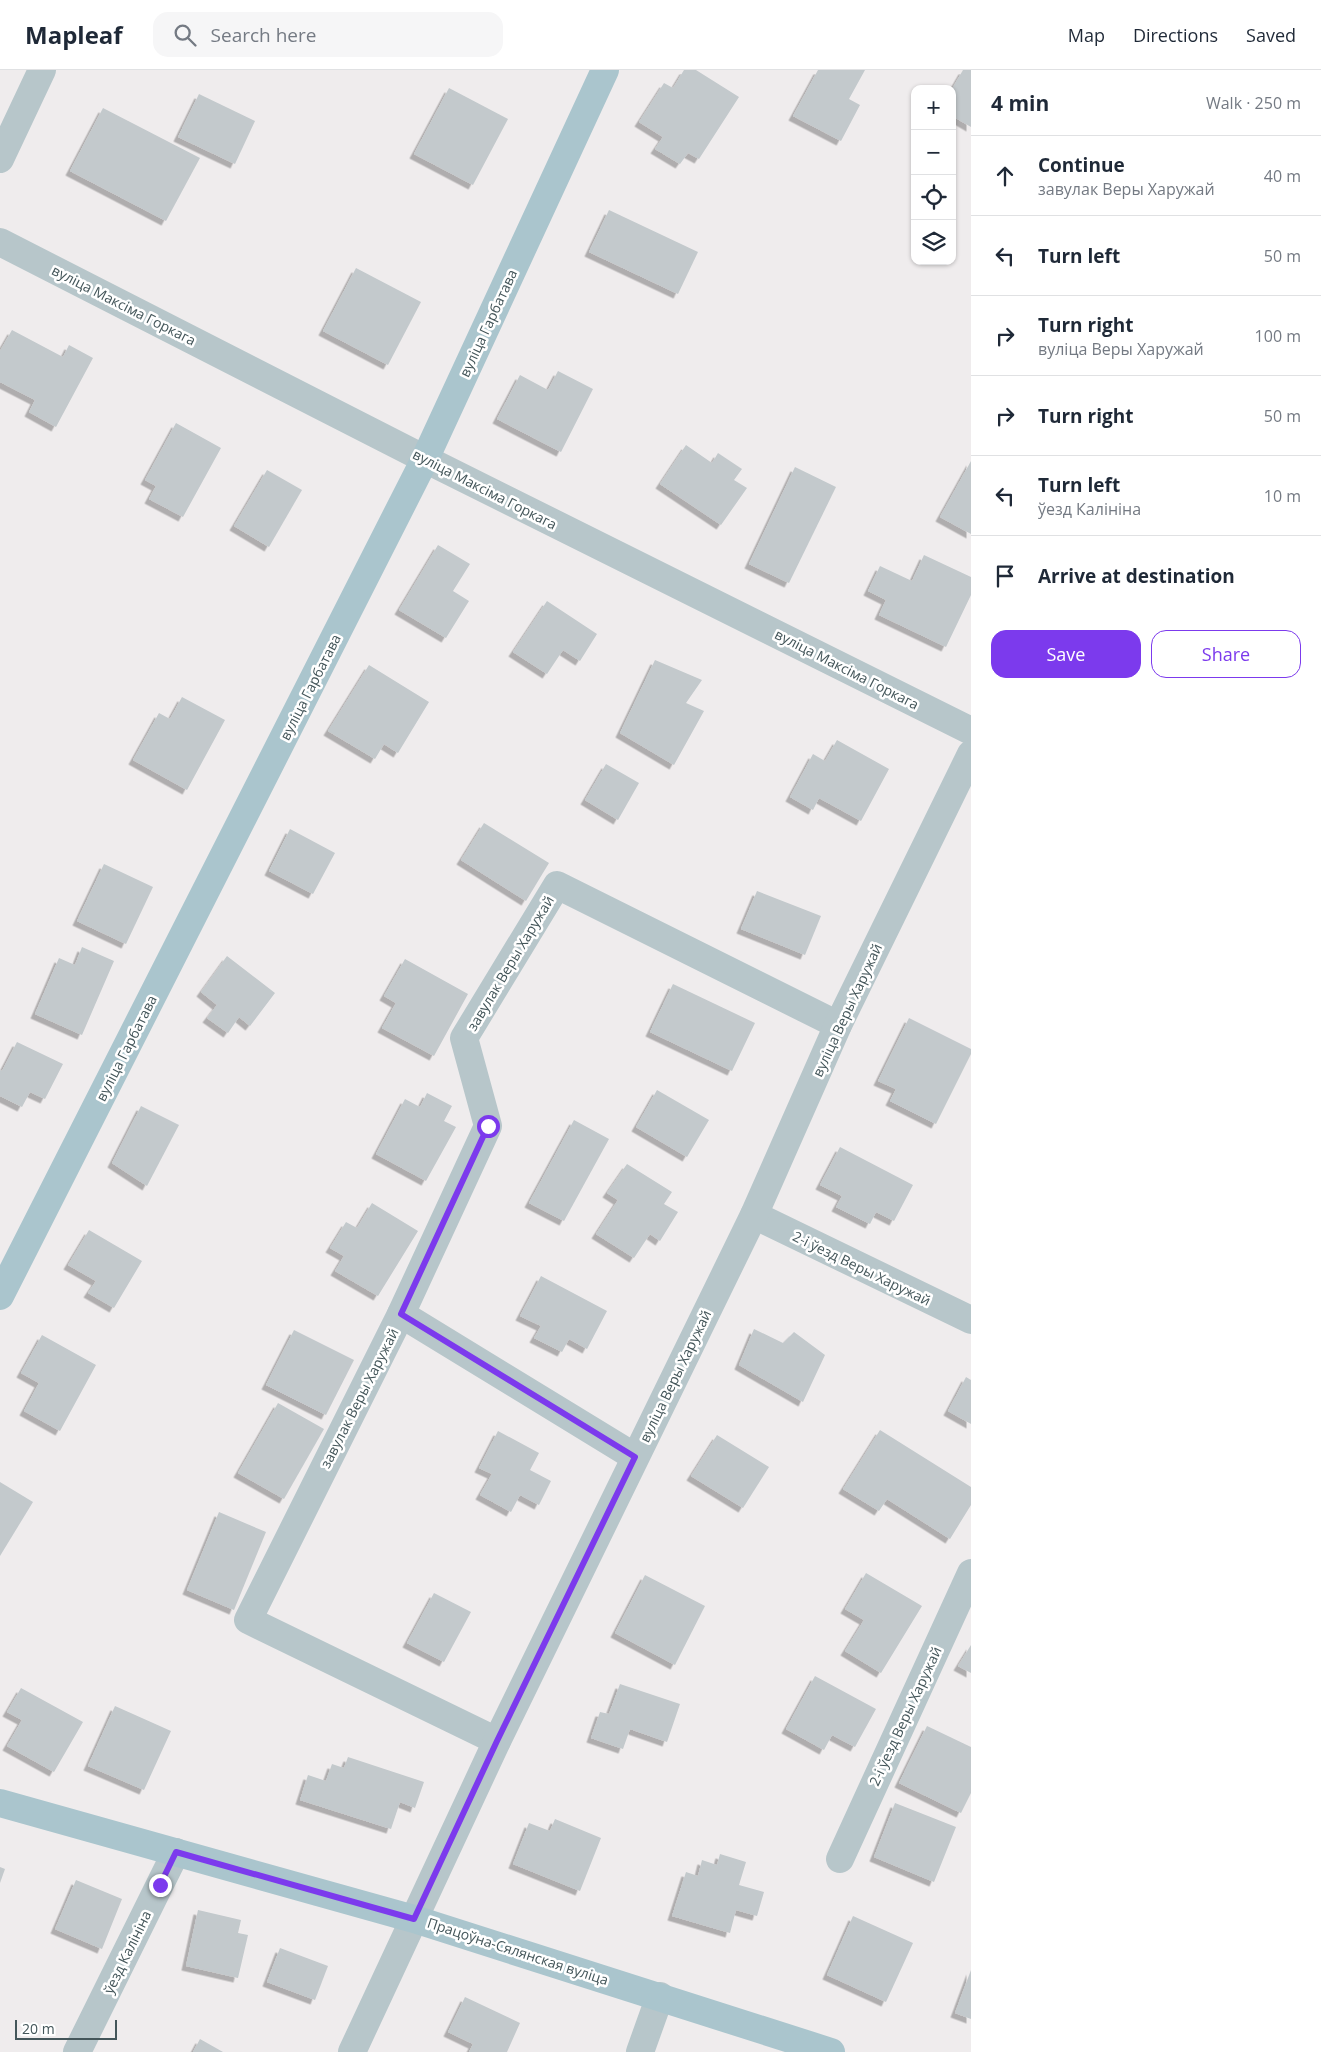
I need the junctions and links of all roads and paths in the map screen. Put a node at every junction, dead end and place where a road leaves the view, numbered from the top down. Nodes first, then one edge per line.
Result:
1 (42, 70) edge
2 (605, 70) edge
3 (0, 159) edge
4 (0, 242) edge
5 (425, 459) junction
6 (971, 731) edge
7 (971, 754) edge
8 (838, 1025) junction
9 (754, 1215) junction
10 (0, 1296) edge
11 (401, 1314) junction
12 (971, 1320) edge
13 (635, 1457) junction
14 (971, 1573) edge
15 (497, 1741) junction
16 (0, 1803) edge
17 (176, 1852) junction
18 (840, 1859) dead end
19 (414, 1919) junction
20 (660, 1996) junction
21 (77, 2052) edge
22 (352, 2052) edge
23 (640, 2052) edge
24 (831, 2052) edge

1 - 3 street
2 - 5 main road, вуліца Гарбатава
4 - 5 street, вуліца Максіма Горкага
5 - 6 street, вуліца Максіма Горкага
5 - 10 main road, вуліца Гарбатава
7 - 8 street, вуліца Веры Харужай
8 - 9 street, вуліца Веры Харужай
8 - 11 street, завулак Веры Харужай
9 - 12 street, 2-і ўезд Веры Харужай
9 - 13 street, вуліца Веры Харужай
11 - 13 street
11 - 15 street, завулак Веры Харужай
13 - 15 street, вуліца Веры Харужай
14 - 18 street, 2-і ўезд Веры Харужай
15 - 19 street, вуліца Веры Харужай
16 - 17 main road, Працоўна-Сялянская вуліца
17 - 19 main road, Працоўна-Сялянская вуліца
17 - 21 street, ўезд Калініна
19 - 20 main road, Працоўна-Сялянская вуліца
19 - 22 street, вуліца Веры Харужай
20 - 23 street
20 - 24 main road, Працоўна-Сялянская вуліца

